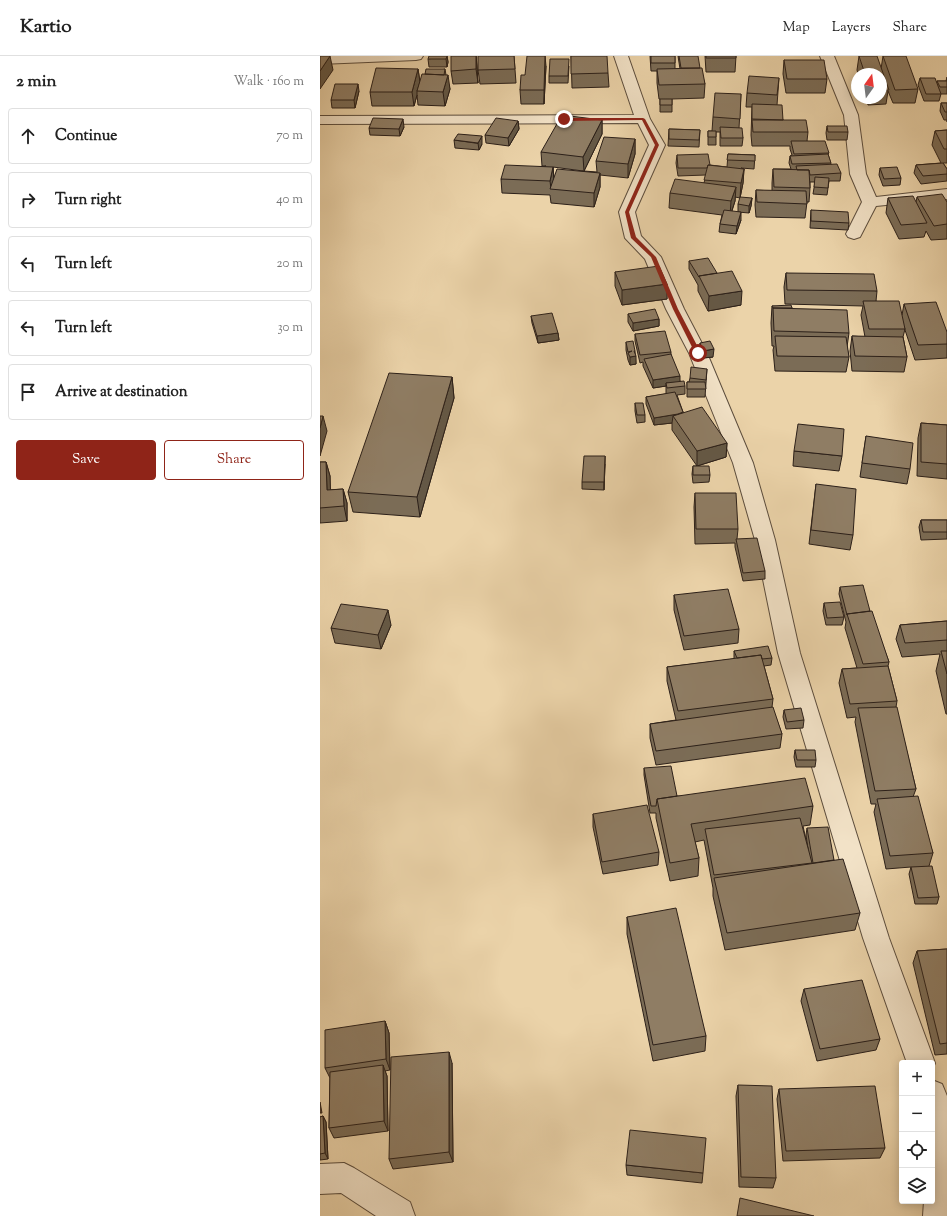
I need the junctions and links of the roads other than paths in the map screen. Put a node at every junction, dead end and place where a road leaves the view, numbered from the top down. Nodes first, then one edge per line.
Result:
1 (416, 56) edge
2 (621, 56) edge
3 (827, 56) edge
4 (320, 60) edge
5 (643, 119) junction
6 (320, 120) edge
7 (947, 194) edge
8 (870, 202) junction
9 (854, 234) dead end
10 (920, 1060) edge
11 (933, 1096) edge
12 (945, 1122) edge
13 (320, 1179) edge
14 (400, 1216) edge
15 (938, 1216) edge

1 - 4 street
2 - 5 street
3 - 8 street
5 - 6 street
5 - 10 street
7 - 8 street
8 - 9 street
11 - 12 street
12 - 15 street
13 - 14 street

